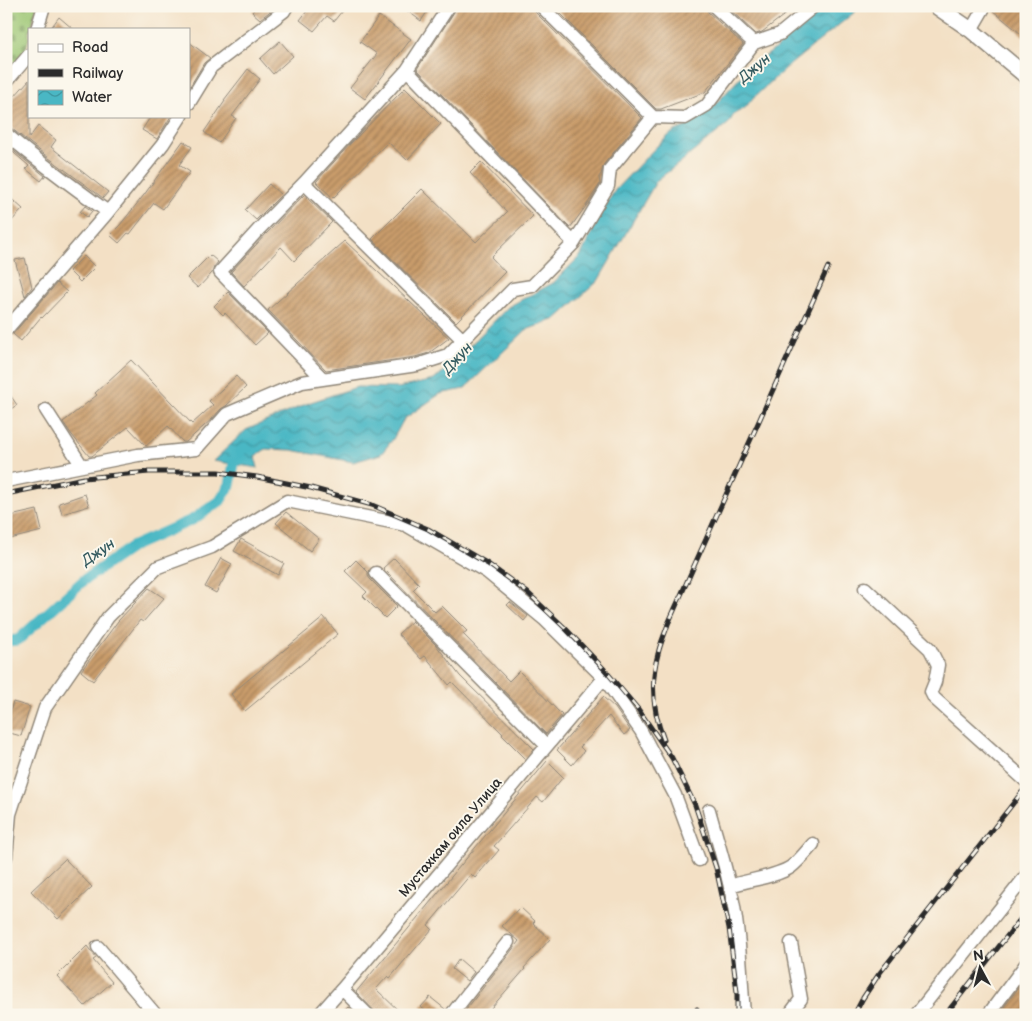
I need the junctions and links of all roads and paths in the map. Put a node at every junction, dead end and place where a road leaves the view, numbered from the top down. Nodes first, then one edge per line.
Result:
1 (44, 6) edge
2 (287, 6) edge
3 (449, 6) edge
4 (541, 6) edge
5 (714, 6) edge
6 (814, 6) edge
7 (936, 6) edge
8 (985, 6) edge
9 (37, 28) edge
10 (971, 30) junction
11 (754, 43) junction
12 (28, 56) edge
13 (406, 70) junction
14 (1026, 76) edge
15 (6, 82) edge
16 (190, 101) edge
17 (653, 117) junction
18 (180, 118) edge
19 (6, 134) edge
20 (304, 183) junction
21 (108, 212) junction
22 (574, 244) junction
23 (6, 330) edge
24 (463, 340) junction
25 (323, 379) junction
26 (46, 410) dead end
27 (82, 466) junction
28 (6, 481) edge
29 (376, 573) dead end
30 (865, 588) dead end
31 (604, 678) junction
32 (546, 745) junction
33 (1026, 781) edge
34 (709, 810) dead end
35 (813, 844) dead end
36 (6, 857) edge
37 (699, 860) dead end
38 (1026, 876) edge
39 (730, 886) junction
40 (508, 942) dead end
41 (791, 944) dead end
42 (98, 947) dead end
43 (1024, 969) edge
44 (342, 989) junction
45 (156, 1015) edge
46 (319, 1015) edge
47 (368, 1015) edge
48 (451, 1015) edge
49 (744, 1015) edge
50 (789, 1015) edge
51 (916, 1015) edge
52 (988, 1015) edge

1 - 9 street
2 - 16 street
3 - 13 street
4 - 17 street
5 - 11 street
6 - 11 street
7 - 10 main road
8 - 10 street
10 - 14 main road
11 - 17 street
12 - 15 street
13 - 20 street
13 - 22 street
17 - 22 street
18 - 21 street
19 - 21 street
20 - 24 street
20 - 25 street
21 - 23 street
22 - 24 street
24 - 25 street
25 - 27 street
26 - 27 street
27 - 28 street
29 - 32 street
30 - 33 street
31 - 32 street, Мустахкам оила Улица
31 - 36 street
31 - 37 street
32 - 44 street, Мустахкам оила Улица
34 - 39 street
35 - 39 street
38 - 51 street
39 - 49 street
40 - 48 street
41 - 50 street
42 - 45 street
43 - 52 street
44 - 46 street, Мустахкам оила Улица
44 - 47 street

